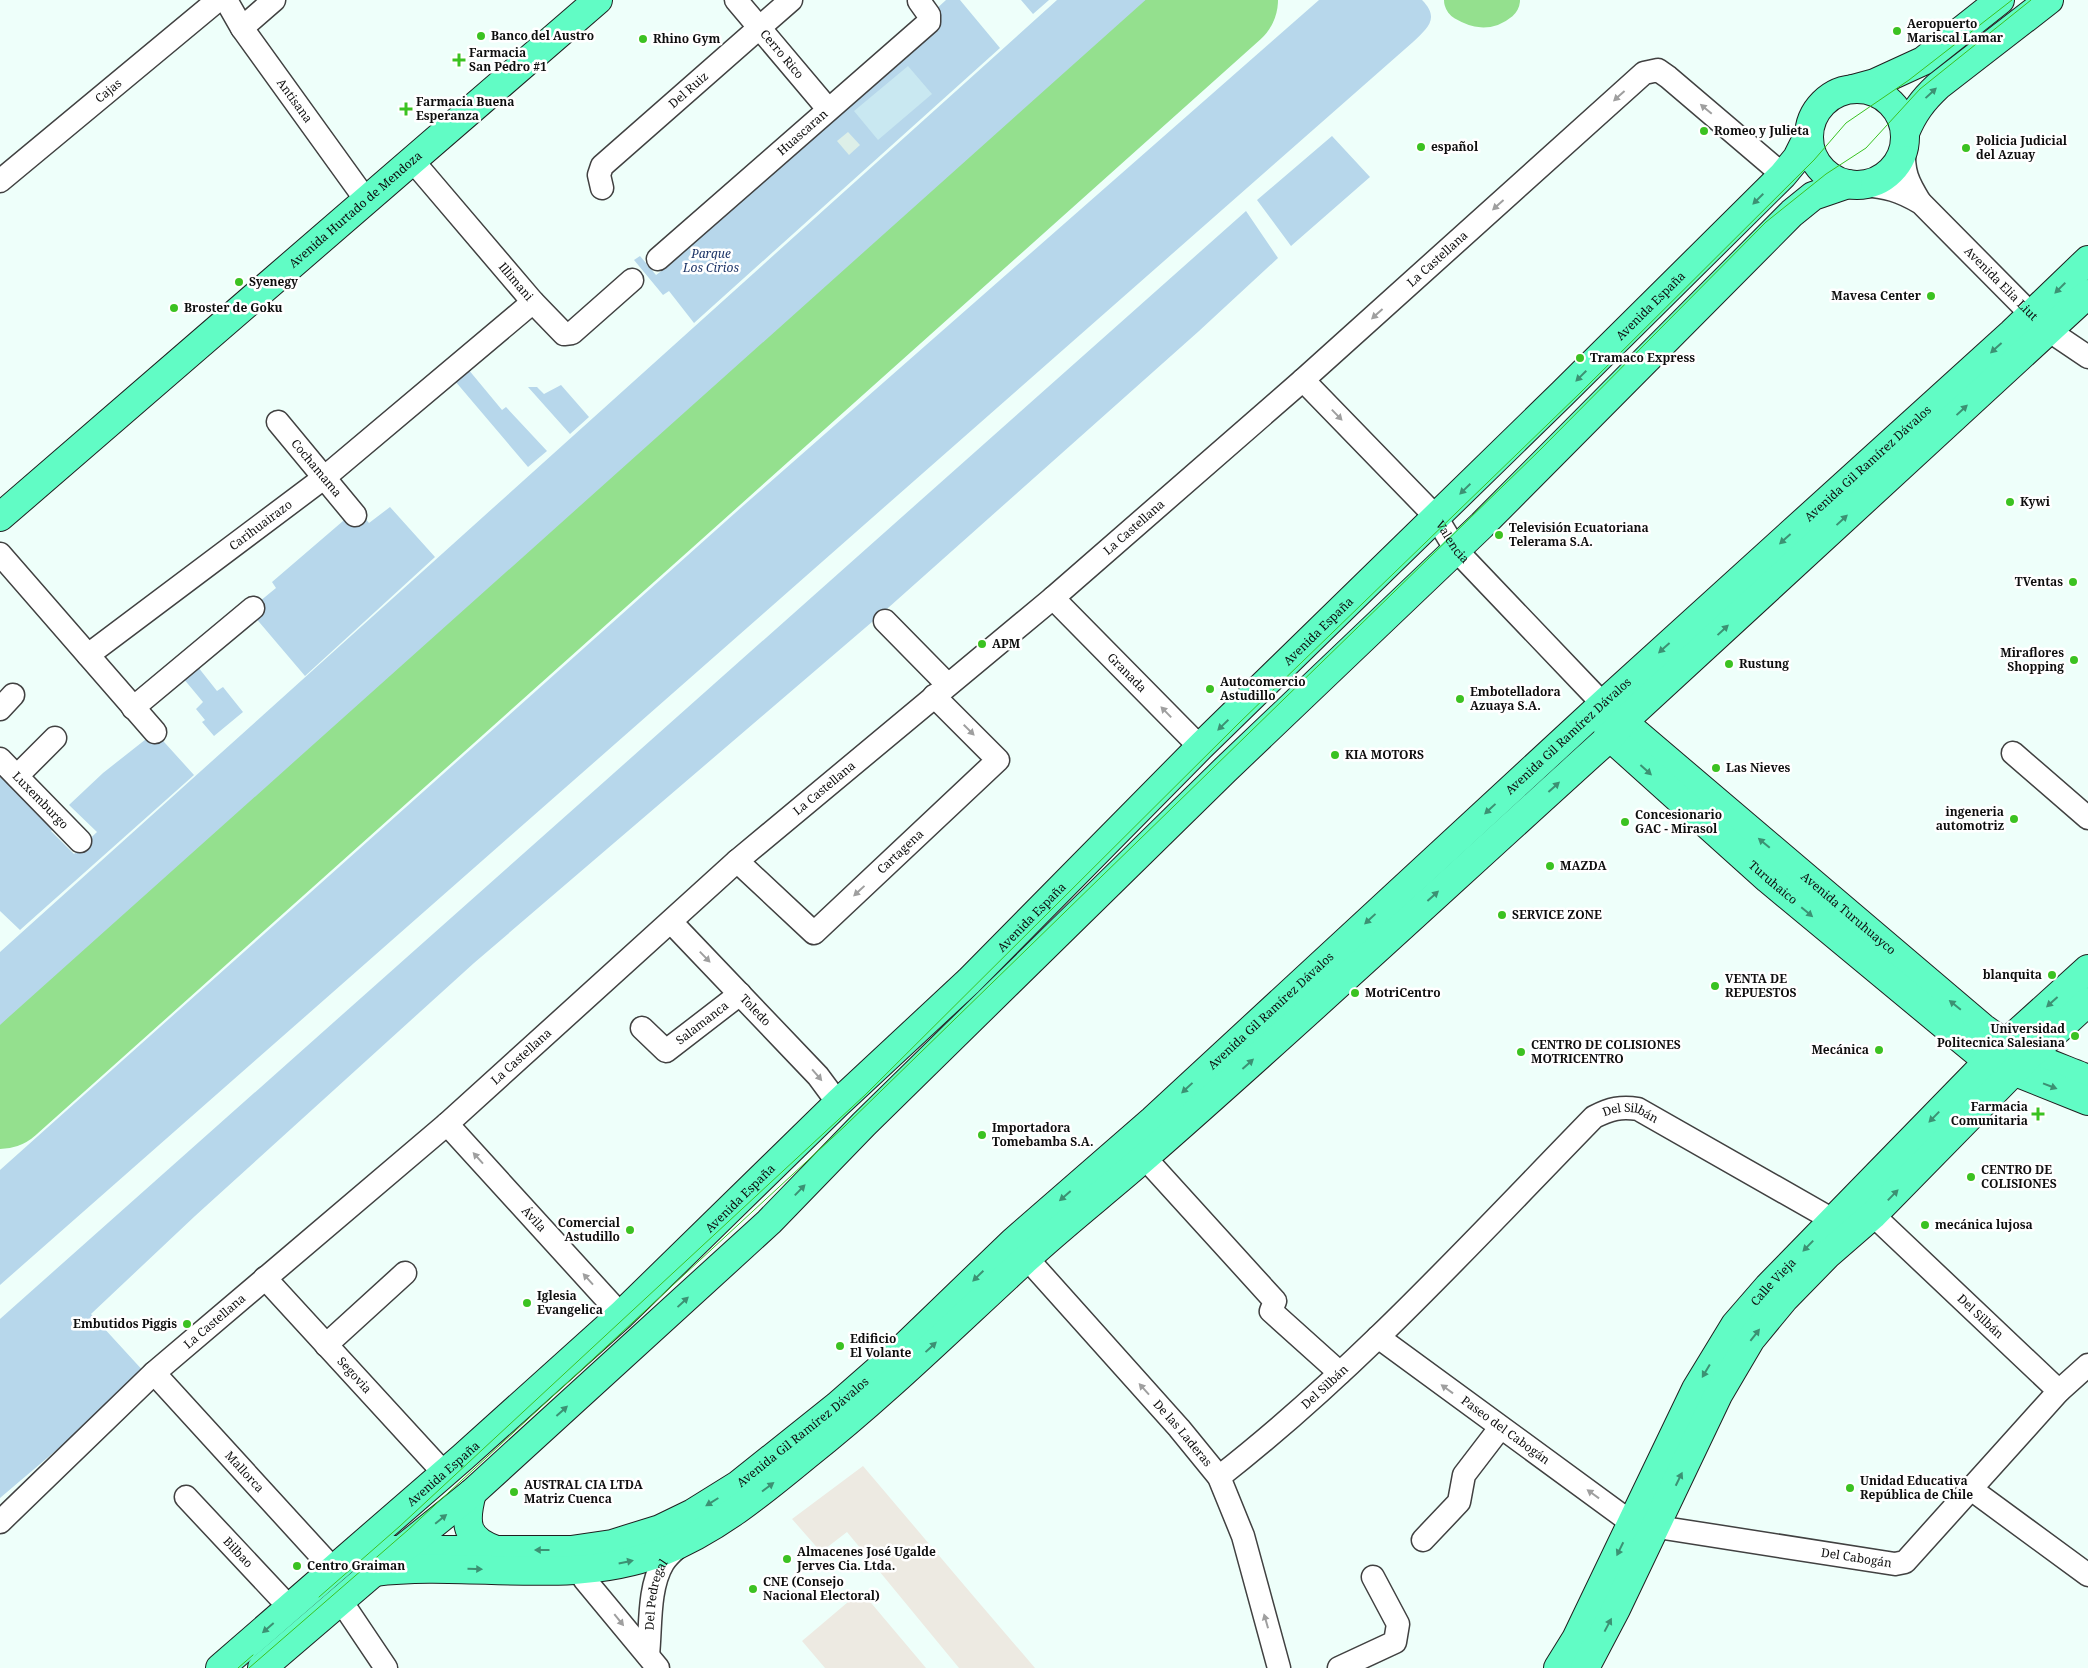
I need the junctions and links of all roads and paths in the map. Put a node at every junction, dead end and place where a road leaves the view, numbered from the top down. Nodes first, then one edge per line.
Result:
1 (218, 0) edge
2 (226, 0) edge
3 (274, 0) edge
4 (598, 0) edge
5 (736, 0) edge
6 (792, 0) edge
7 (2000, 0) edge
8 (2049, 0) edge
9 (919, 1) dead end
10 (759, 27) junction
11 (242, 28) junction
12 (1845, 91) junction
13 (828, 109) junction
14 (1809, 134) junction
15 (1905, 140) junction
16 (412, 160) junction
17 (1783, 175) junction
18 (0, 181) edge
19 (1855, 185) junction
20 (602, 188) dead end
21 (366, 200) junction
22 (1921, 203) junction
23 (658, 260) dead end
24 (2088, 260) edge
25 (632, 280) dead end
26 (2088, 294) edge
27 (533, 302) junction
28 (2040, 322) junction
29 (2088, 357) edge
30 (1303, 380) junction
31 (278, 422) dead end
32 (325, 477) junction
33 (355, 515) dead end
34 (0, 517) edge
35 (1436, 517) junction
36 (1456, 550) junction
37 (0, 554) edge
38 (1053, 598) junction
39 (253, 608) dead end
40 (885, 621) dead end
41 (88, 655) junction
42 (941, 690) junction
43 (133, 708) junction
44 (1612, 721) junction
45 (154, 732) dead end
46 (55, 738) dead end
47 (1200, 747) junction
48 (2013, 753) dead end
49 (0, 759) edge
50 (17, 776) junction
51 (2088, 818) edge
52 (80, 841) dead end
53 (737, 861) junction
54 (671, 922) junction
55 (2088, 969) edge
56 (740, 994) junction
57 (2088, 1002) edge
58 (642, 1028) dead end
59 (1996, 1053) junction
60 (2021, 1064) junction
61 (2088, 1079) edge
62 (2088, 1101) edge
63 (838, 1103) junction
64 (447, 1124) junction
65 (1145, 1158) junction
66 (1873, 1215) junction
67 (1834, 1220) junction
68 (1020, 1250) junction
69 (405, 1273) dead end
70 (265, 1278) junction
71 (621, 1315) junction
72 (1378, 1337) junction
73 (326, 1345) junction
74 (2088, 1365) edge
75 (894, 1369) junction
76 (154, 1373) junction
77 (1340, 1373) junction
78 (2059, 1391) junction
79 (1500, 1428) junction
80 (444, 1473) junction
81 (1219, 1477) junction
82 (1971, 1488) junction
83 (472, 1493) junction
84 (186, 1497) dead end
85 (0, 1522) edge
86 (1644, 1525) junction
87 (1423, 1540) dead end
88 (682, 1543) junction
89 (357, 1550) junction
90 (403, 1550) junction
91 (496, 1550) junction
92 (574, 1559) junction
93 (334, 1570) junction
94 (374, 1572) junction
95 (2088, 1575) edge
96 (1373, 1577) dead end
97 (341, 1601) junction
98 (290, 1608) junction
99 (653, 1662) edge
100 (220, 1668) edge
101 (262, 1668) edge
102 (386, 1668) edge
103 (1279, 1668) edge
104 (1339, 1668) edge
105 (1558, 1668) edge
106 (1585, 1668) edge

1 - 18 street, Cajas
2 - 11 street, Antisana
3 - 11 street
4 - 16 main road, Avenida Hurtado de Mendoza
5 - 10 street, Cerro Rico
6 - 10 street, Del Ruiz
7 - 12 main road
15 -> 8 main road
9 - 13 street, Huascaran
10 - 13 street, Cerro Rico
10 - 20 street, Del Ruiz
11 - 21 street, Antisana
12 - 14 main road
12 - 15 main road
13 - 23 street, Huascaran
14 - 17 main road, Avenida España
14 - 19 main road
15 - 19 main road
15 - 22 street, Avenida Elia Liut
16 - 21 main road, Avenida Hurtado de Mendoza
16 - 27 street, Illimani
17 -> 30 street, La Castellana
17 -> 35 main road, Avenida España
19 - 22 street, Avenida Elia Liut
19 - 36 main road
21 - 34 main road, Avenida Hurtado de Mendoza
22 - 28 street, Avenida Elia Liut
24 -> 28 main road, Avenida Gil Ramírez Dávalos
25 - 27 street, Illimani
26 - 28 main road, Avenida Gil Ramírez Dávalos
27 - 32 street, Carihuairazo
28 - 29 street, Avenida Elia Liut
28 - 44 main road, Avenida Gil Ramírez Dávalos
30 -> 35 street, Valencia
30 - 38 street, La Castellana
31 - 32 street, Cochamama
32 - 33 street, Cochamama
32 - 41 street, Carihuairazo
35 - 36 street, Valencia
35 -> 47 main road, Avenida España
36 - 44 street, Valencia
83 -> 36 main road
37 - 41 street
38 - 42 street, La Castellana
47 -> 38 street, Granada
39 - 43 street
40 - 42 street
41 - 43 street
42 - 53 street, La Castellana
42 -> 53 street, Cartagena
43 - 45 street
44 - 59 main road, Avenida Turuhuayco
65 -> 44 main road, Avenida Gil Ramírez Dávalos
44 -> 68 main road, Avenida Gil Ramírez Dávalos
46 - 50 street
47 - 63 main road, Avenida España
48 - 51 street
49 - 50 street, Luxemburgo
50 - 52 street, Luxemburgo
53 - 54 street, La Castellana
54 -> 56 street, Toledo
54 - 64 street, La Castellana
55 -> 59 main road, Calle Vieja
56 - 58 street, Salamanca
56 -> 63 street, Toledo
57 - 60 main road, Calle Vieja
59 - 60 main road, Avenida Turuhuayco
59 -> 67 main road, Calle Vieja
60 - 61 main road, Avenida Turuhuayco
60 -> 62 main road, Avenida Turuhuayco
66 -> 60 main road, Calle Vieja
63 - 71 main road, Avenida España
64 - 70 street, La Castellana
71 -> 64 street, Ávila
65 - 68 main road, Avenida Gil Ramírez Dávalos
65 - 77 street
66 - 67 street
66 - 78 street, Del Silbán
86 -> 66 main road, Calle Vieja
67 - 72 street, Del Silbán
67 -> 86 main road, Calle Vieja
68 - 75 main road, Avenida Gil Ramírez Dávalos
81 -> 68 street, De las Laderas
69 - 73 street
70 - 73 street, Segovia
70 - 76 street, La Castellana
71 - 80 main road, Avenida España
72 - 77 street, Del Silbán
79 -> 72 street, Paseo del Cabogán
73 - 80 street, Segovia
74 - 78 street, Del Cabogán
88 -> 75 main road, Avenida Gil Ramírez Dávalos
75 -> 92 main road, Avenida Gil Ramírez Dávalos
76 - 85 street, La Castellana
76 - 93 street, Mallorca
77 - 81 street, Del Silbán
78 - 82 street, Del Cabogán
86 -> 79 street, Paseo del Cabogán
79 - 87 street
80 - 89 main road, Avenida España
103 -> 81 street, De las Laderas
82 - 86 street, Del Cabogán
82 - 95 street
90 -> 83 main road
83 - 91 main road
84 - 98 street, Bilbao
86 -> 105 main road, Calle Vieja
106 -> 86 main road, Calle Vieja
92 -> 88 main road, Avenida Gil Ramírez Dávalos
88 - 99 street, Del Pedregal
89 - 90 main road, Avenida Gil Ramírez Dávalos
89 - 93 main road, Avenida España
90 - 91 main road, Avenida Gil Ramírez Dávalos
90 - 94 main road
92 -> 91 main road, Avenida Gil Ramírez Dávalos
94 -> 92 main road, Avenida Gil Ramírez Dávalos
92 -> 99 street, Del Pedregal
93 - 98 main road, Avenida España
94 - 97 main road
96 - 104 street
97 - 101 main road
97 - 102 street
98 -> 100 main road, Avenida España

